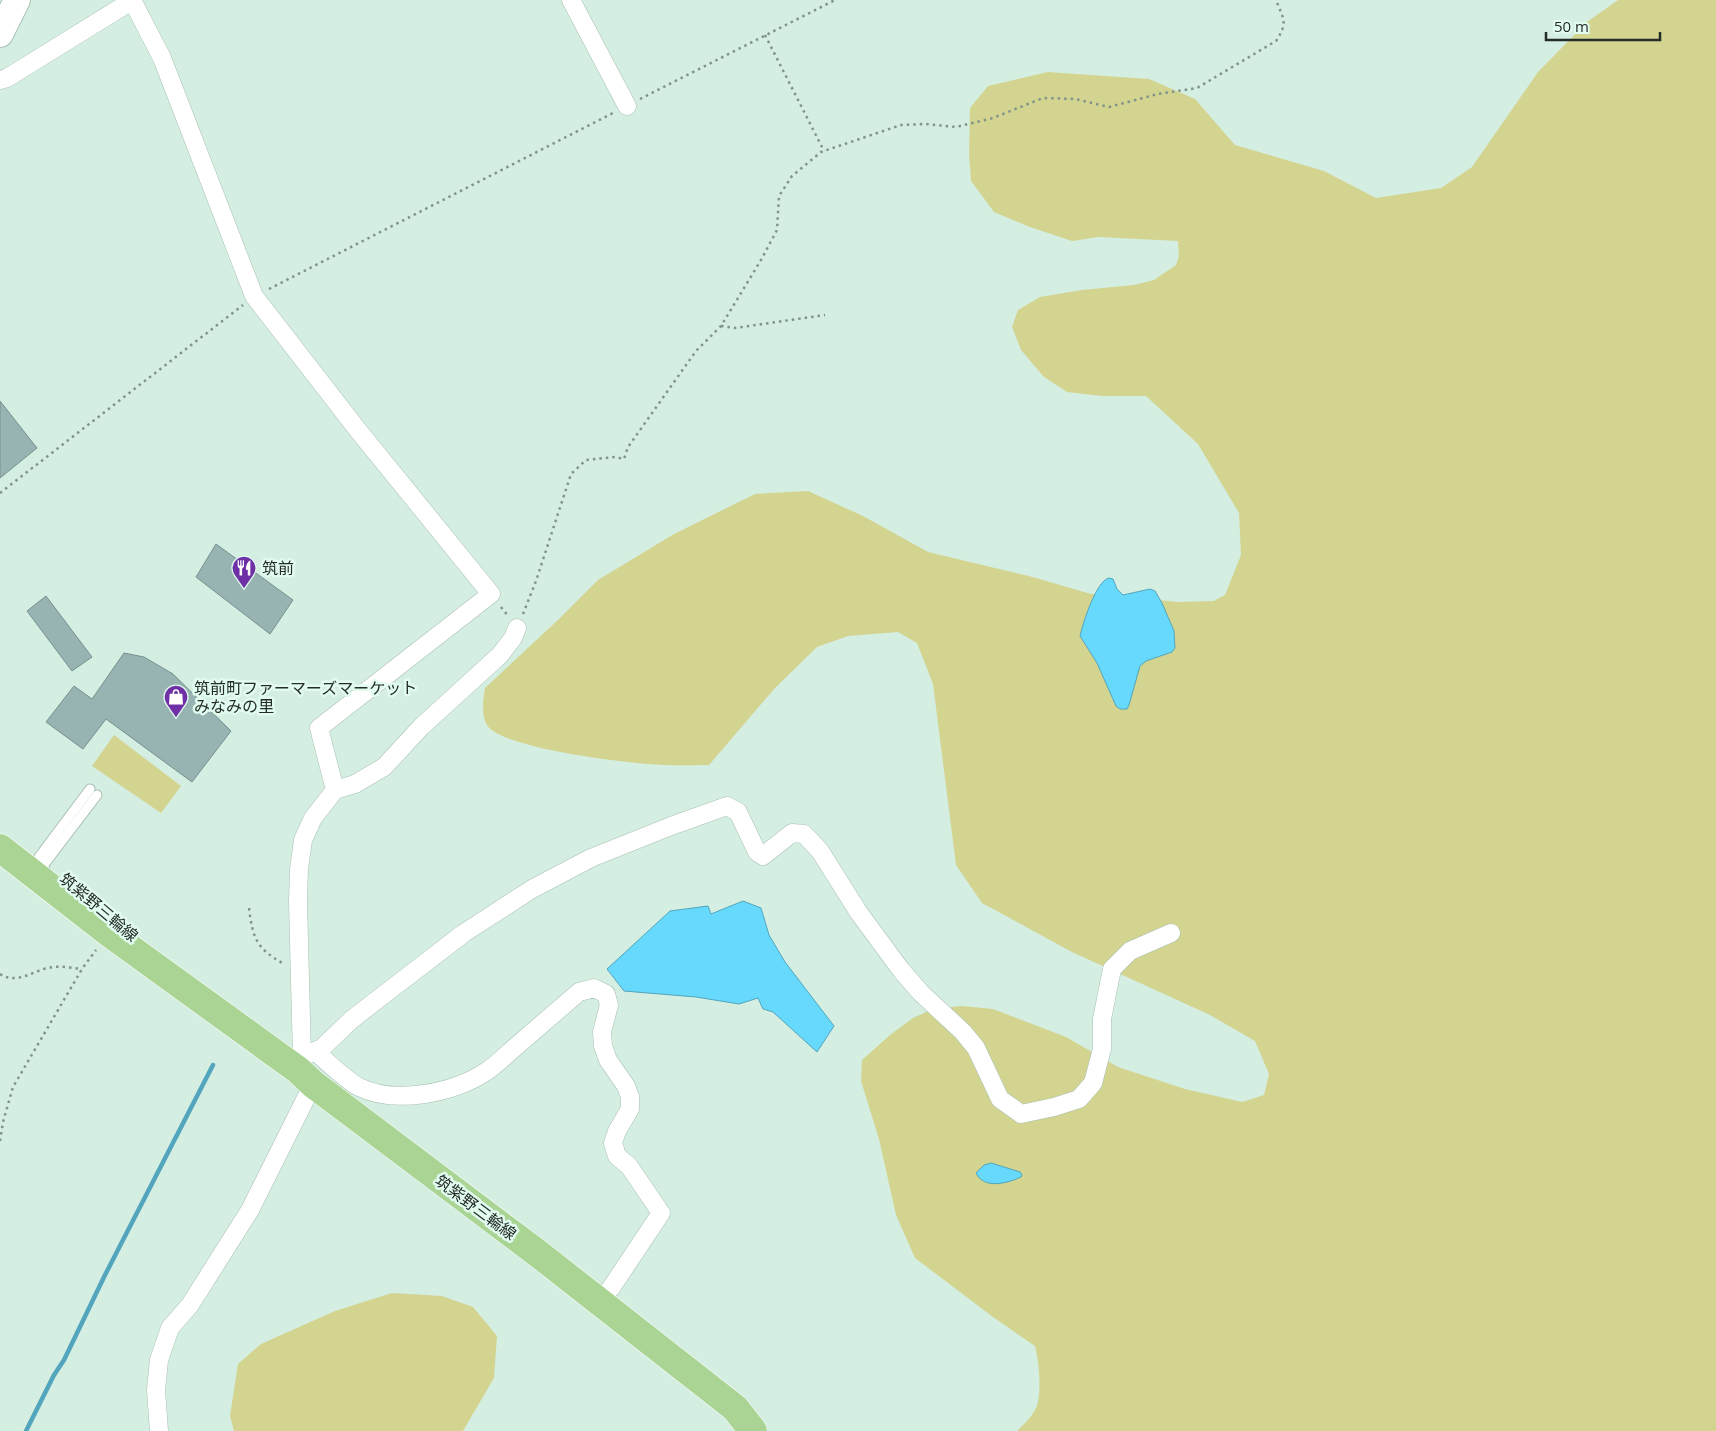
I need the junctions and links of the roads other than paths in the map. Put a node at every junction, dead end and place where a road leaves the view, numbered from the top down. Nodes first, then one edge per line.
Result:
1 (17, 0) edge
2 (132, 0) edge
3 (571, 0) edge
4 (0, 34) edge
5 (0, 80) edge
6 (627, 106) road end
7 (517, 628) road end
8 (335, 790) junction
9 (93, 792) dead end
10 (0, 830) edge
11 (0, 848) edge
12 (40, 865) junction
13 (1171, 932) dead end
14 (190, 993) junction
15 (307, 1066) junction
16 (598, 1301) junction
17 (159, 1431) edge
18 (753, 1431) edge

1 - 4 main road
2 - 5 street
2 - 8 street
3 - 6 street
7 - 8 street
8 - 15 street
9 - 12 lane
10 - 12 main road, 筑紫野三輪線
11 - 12 main road, 筑紫野三輪線
12 - 14 main road, 筑紫野三輪線
12 - 14 main road, 筑紫野三輪線
13 - 15 street
14 - 15 main road, 筑紫野三輪線
15 - 16 main road, 筑紫野三輪線
15 - 16 street
15 - 17 street
16 - 18 main road, 筑紫野三輪線

